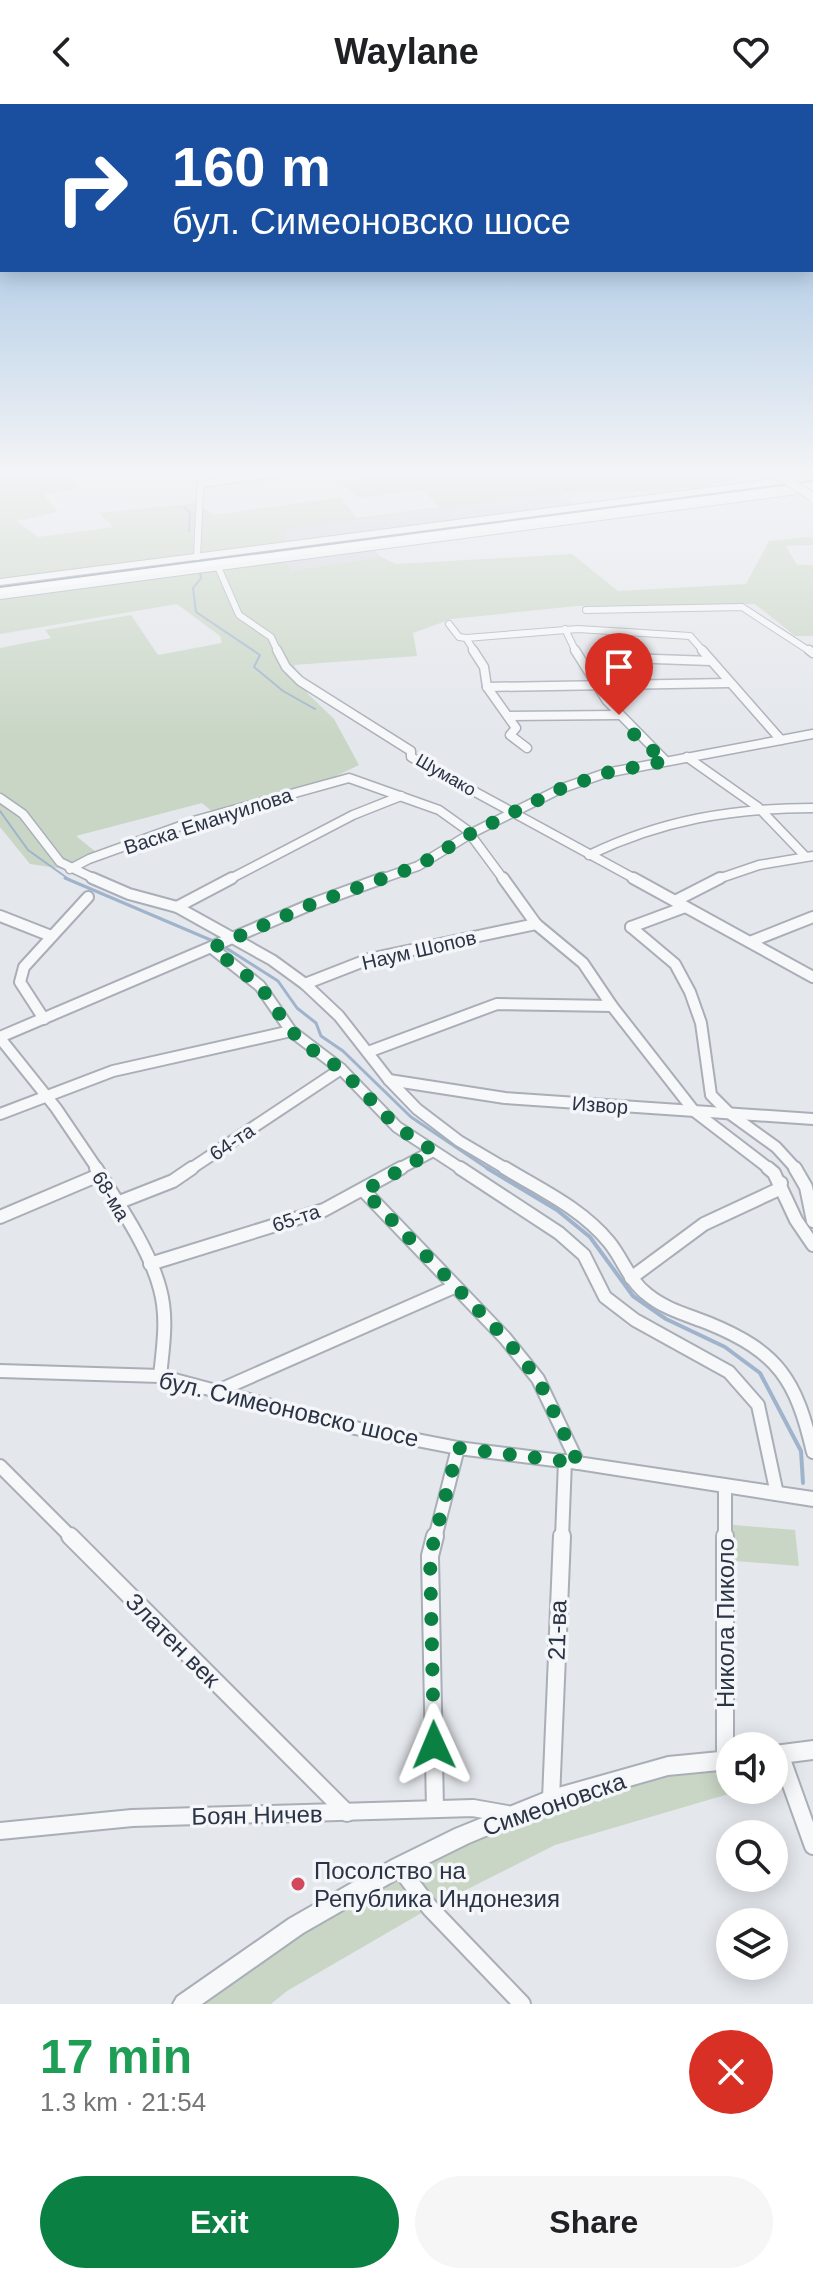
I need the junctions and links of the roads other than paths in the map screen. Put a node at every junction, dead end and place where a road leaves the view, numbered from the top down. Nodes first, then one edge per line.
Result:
1 (181, 560) edge
2 (213, 560) edge
3 (238, 560) edge
4 (273, 560) edge
5 (218, 567) junction
6 (0, 589) edge
7 (586, 610) dead end
8 (449, 624) dead end
9 (565, 629) junction
10 (466, 638) junction
11 (804, 638) dead end
12 (794, 639) junction
13 (813, 653) edge
14 (627, 658) dead end
15 (711, 661) junction
16 (729, 683) junction
17 (594, 686) junction
18 (487, 687) junction
19 (619, 715) junction
20 (508, 716) junction
21 (813, 734) edge
22 (781, 740) junction
23 (527, 748) dead end
24 (687, 757) junction
25 (666, 761) junction
26 (401, 796) junction
27 (0, 798) edge
28 (758, 807) junction
29 (813, 808) edge
30 (512, 812) junction
31 (470, 834) junction
32 (589, 855) junction
33 (809, 856) edge
34 (70, 869) junction
35 (88, 897) dead end
36 (675, 901) junction
37 (177, 907) junction
38 (685, 907) junction
39 (0, 916) edge
40 (813, 917) edge
41 (536, 924) junction
42 (51, 936) junction
43 (235, 937) junction
44 (750, 942) junction
45 (212, 948) junction
46 (813, 977) edge
47 (305, 984) junction
48 (612, 1006) junction
49 (44, 1019) junction
50 (291, 1031) junction
51 (0, 1038) edge
52 (368, 1052) junction
53 (341, 1069) junction
54 (389, 1080) junction
55 (49, 1096) junction
56 (694, 1111) junction
57 (729, 1113) junction
58 (0, 1114) edge
59 (813, 1119) edge
60 (433, 1151) junction
61 (99, 1175) junction
62 (781, 1183) junction
63 (364, 1191) junction
64 (117, 1203) junction
65 (0, 1217) edge
66 (813, 1221) edge
67 (813, 1245) edge
68 (150, 1264) junction
69 (631, 1278) junction
70 (454, 1287) junction
71 (0, 1371) edge
72 (160, 1376) junction
73 (220, 1390) junction
74 (458, 1448) junction
75 (813, 1452) edge
76 (571, 1462) junction
77 (0, 1466) edge
78 (725, 1486) junction
79 (777, 1494) junction
80 (813, 1499) edge
81 (728, 1732) edge
82 (813, 1750) edge
83 (788, 1753) edge
84 (716, 1761) edge
85 (788, 1782) edge
86 (551, 1799) junction
87 (435, 1809) junction
88 (347, 1813) junction
89 (513, 1815) junction
90 (0, 1831) edge
91 (813, 1846) edge
92 (399, 1867) junction
93 (193, 2001) edge
94 (522, 2004) edge

1 - 6 street
2 - 6 highway
3 - 6 highway
4 - 5 street
5 - 6 street
5 - 30 street, Шумако
7 - 12 street
8 - 10 street
9 - 10 street
9 - 15 street
9 - 17 street
10 - 18 street
11 - 12 street
12 - 13 street
14 - 15 street
15 - 16 street
16 - 17 street
16 - 22 street
17 - 18 street
17 - 19 street
18 - 20 street
19 - 20 street
19 - 25 street
20 - 23 street
21 - 22 street
22 - 24 street
24 - 25 street
24 - 28 street
25 - 30 street
26 - 31 street
26 - 34 street, Васка Емануилова
26 - 37 street
27 - 34 street
28 - 29 street
28 - 32 street
28 - 33 street
30 - 31 street
30 - 32 street, Шумако
31 - 41 street
31 - 43 street
32 - 36 street, Шумако
33 - 36 street
34 - 37 street
35 - 42 street
36 - 38 street, Шумако
37 - 43 street
38 - 44 street, Шумако
38 - 57 street
39 - 42 street
40 - 44 street
41 - 47 street, Наум Шопов
41 - 48 street
42 - 49 street
43 - 45 street
43 - 47 street
44 - 46 street, Шумако
45 - 49 street
45 - 50 street
47 - 52 street
48 - 52 street
48 - 56 street
49 - 51 street
50 - 53 street
50 - 55 street
51 - 55 street, 68-ма
52 - 54 street
53 - 60 street
53 - 64 street, 64-та
54 - 56 street, Извор
54 - 69 street
55 - 58 street
55 - 61 street, 68-ма
56 - 57 street, Извор
56 - 62 street
57 - 59 street, Извор
57 - 66 street
60 - 63 street, 65-та
60 - 79 street
61 - 64 street, 68-ма
61 - 65 street
62 - 67 street
62 - 69 street
63 - 68 street, 65-та
63 - 70 street
64 - 68 street, 68-ма
68 - 72 street, 68-ма
69 - 75 street
70 - 73 street
70 - 76 street
71 - 72 street, бул. Симеоновско шосе
72 - 73 street, бул. Симеоновско шосе
73 - 74 street, бул. Симеоновско шосе
74 - 76 street, бул. Симеоновско шосе
74 - 87 street
76 - 78 street, бул. Симеоновско шосе
76 - 86 street, 21-ва
77 - 88 street, Златен век
78 - 79 street, бул. Симеоновско шосе
78 - 81 street, Никола Пиколо
79 - 80 street, бул. Симеоновско шосе
82 - 83 street
84 - 86 street, Симеоновска
85 - 91 street
86 - 89 street, Симеоновска
87 - 88 street, Боян Ничев
87 - 89 street, Боян Ничев
88 - 90 street, Боян Ничев
89 - 92 street, Симеоновска
92 - 93 street, Симеоновска
92 - 94 street

